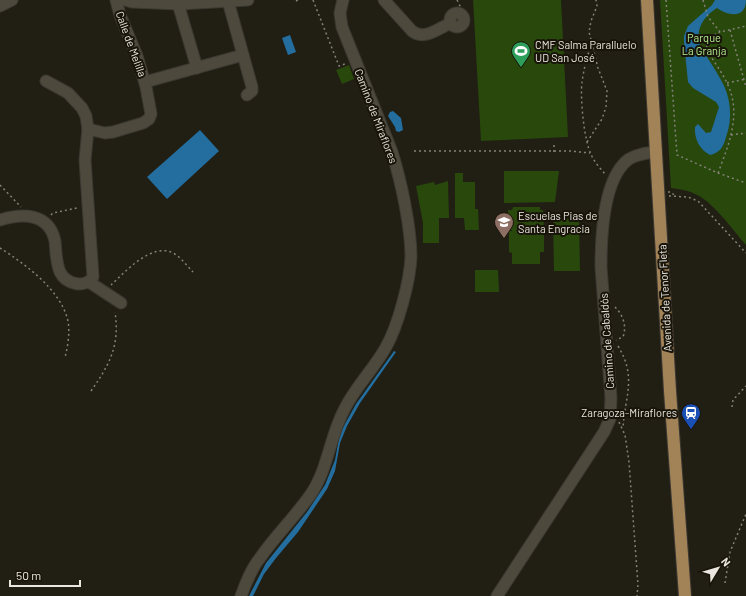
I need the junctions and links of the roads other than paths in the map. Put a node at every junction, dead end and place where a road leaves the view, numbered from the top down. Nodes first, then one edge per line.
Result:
1 (12, 0) edge
2 (116, 0) edge
3 (125, 0) edge
4 (248, 0) edge
5 (343, 0) edge
6 (384, 0) edge
7 (647, 0) edge
8 (148, 1) edge
9 (228, 1) edge
10 (178, 2) edge
11 (0, 6) edge
12 (451, 23) dead end
13 (243, 55) junction
14 (197, 68) junction
15 (46, 81) dead end
16 (145, 82) junction
17 (247, 95) dead end
18 (88, 129) junction
19 (656, 152) junction
20 (0, 220) edge
21 (89, 282) junction
22 (117, 300) road end
23 (241, 596) edge
24 (497, 596) edge
25 (685, 596) edge

1 - 11 street
2 - 16 street, Calle de Melilla
3 - 8 street
4 - 9 street
5 - 23 street, Camino de Miraflores
6 - 12 street
7 - 19 main road, Avenida de Tenor Fleta
8 - 10 street
9 - 10 street
9 - 13 street
10 - 14 street
13 - 14 street
13 - 17 street
14 - 16 street
15 - 18 street
16 - 18 street, Calle de Melilla
18 - 21 street
19 - 24 street, Camino de Cabaldós
19 - 25 main road, Avenida de Tenor Fleta
20 - 21 street
21 - 22 street

